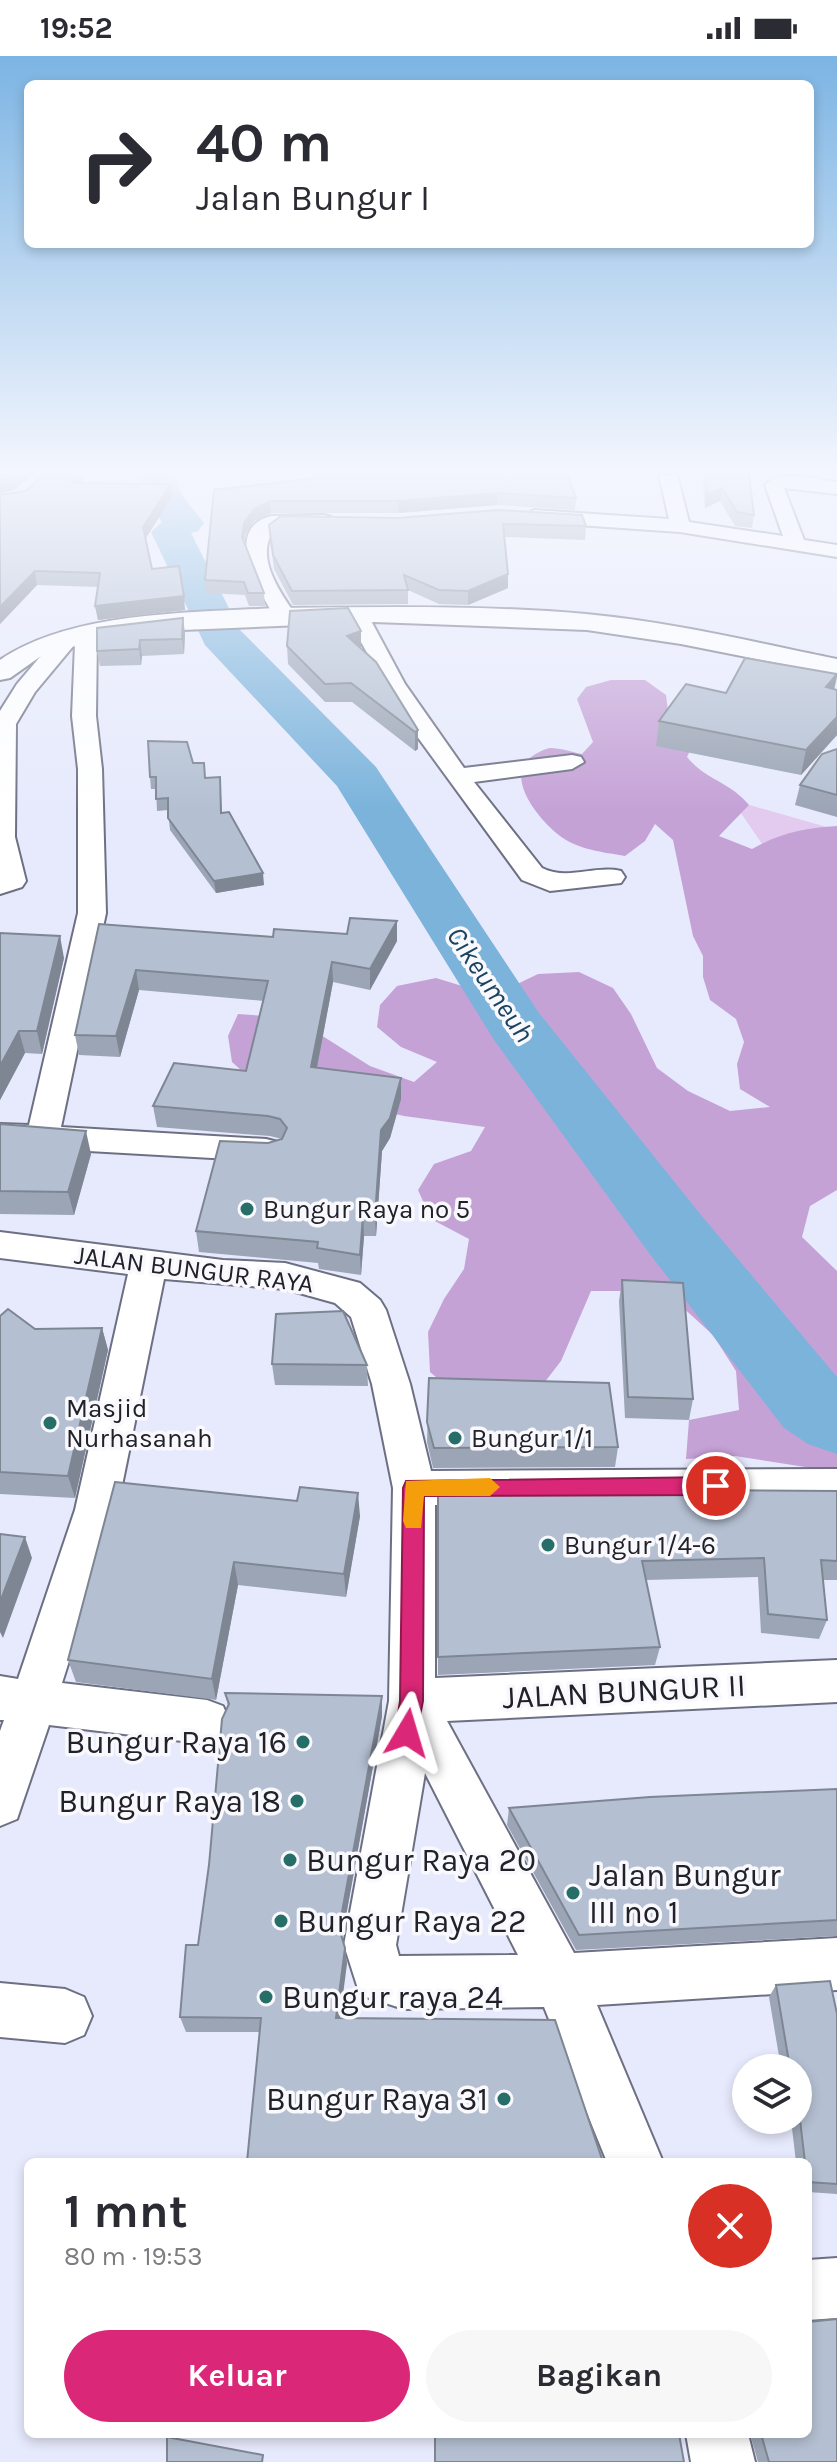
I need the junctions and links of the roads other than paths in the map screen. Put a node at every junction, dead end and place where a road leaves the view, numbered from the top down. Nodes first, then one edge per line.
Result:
1 (270, 587) edge
2 (358, 617) junction
3 (287, 618) junction
4 (77, 635) junction
5 (837, 667) edge
6 (0, 672) edge
7 (572, 762) dead end
8 (460, 776) junction
9 (611, 877) dead end
10 (0, 886) edge
11 (0, 1135) edge
12 (42, 1139) junction
13 (269, 1150) edge
14 (0, 1245) edge
15 (149, 1263) junction
16 (837, 1486) edge
17 (414, 1488) junction
18 (837, 1681) edge
19 (17, 1700) edge
20 (412, 1701) junction
21 (207, 1722) dead end
22 (0, 1802) edge
23 (837, 1964) edge
24 (561, 1983) junction
25 (0, 2010) edge
26 (65, 2016) dead end
27 (633, 2158) edge
28 (837, 2288) edge
29 (812, 2290) edge
30 (718, 2438) edge
31 (723, 2462) edge

1 - 3 street
2 - 3 street
2 - 5 street
2 - 8 street
3 - 4 street
4 - 6 street
4 - 10 street
4 - 12 street
7 - 8 street
8 - 9 street
11 - 12 street
12 - 13 street
14 - 15 street, JALAN BUNGUR RAYA
15 - 17 street, JALAN BUNGUR RAYA
15 - 19 street
16 - 17 street
17 - 20 street, JALAN BUNGUR RAYA
18 - 20 street, JALAN BUNGUR II
19 - 21 street
19 - 22 street
20 - 24 street, JALAN BUNGUR RAYA
20 - 24 street, JALAN BUNGUR RAYA
23 - 24 street
24 - 27 street, JALAN BUNGUR RAYA
25 - 26 street
28 - 29 street
30 - 31 street

